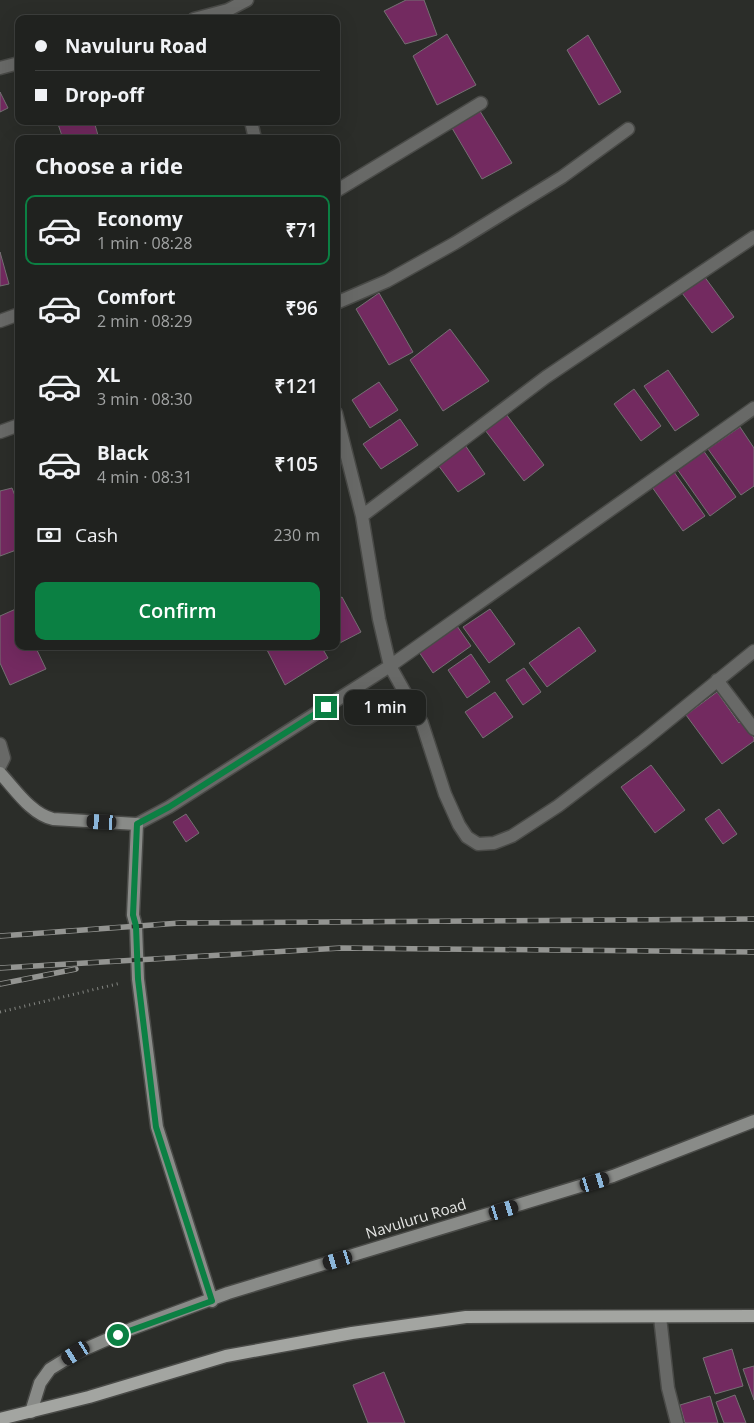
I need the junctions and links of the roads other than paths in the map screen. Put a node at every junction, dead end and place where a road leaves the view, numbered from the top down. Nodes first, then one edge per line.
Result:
1 (248, 0) edge
2 (228, 10) edge
3 (209, 15) edge
4 (15, 64) edge
5 (0, 68) edge
6 (481, 103) dead end
7 (628, 129) dead end
8 (340, 189) edge
9 (754, 237) edge
10 (340, 301) edge
11 (15, 315) edge
12 (0, 321) edge
13 (754, 408) edge
14 (15, 426) edge
15 (340, 429) edge
16 (0, 432) edge
17 (362, 516) junction
18 (754, 651) edge
19 (390, 666) junction
20 (717, 680) junction
21 (754, 729) edge
22 (0, 744) edge
23 (0, 766) edge
24 (0, 773) edge
25 (137, 824) junction
26 (754, 1120) edge
27 (212, 1301) junction
28 (754, 1316) edge
29 (660, 1317) junction
30 (31, 1412) junction
31 (0, 1419) edge
32 (677, 1423) edge

1 - 2 street
2 - 3 street
4 - 5 street
6 - 8 street
7 - 10 street
9 - 17 street
11 - 12 street
13 - 19 street
14 - 16 street
15 - 17 street
17 - 19 street
18 - 20 street
19 - 20 street
19 - 25 street
20 - 21 street
22 - 23 street
24 - 25 street
25 - 27 street
26 - 27 street, Navuluru Road
27 - 30 street, Navuluru Road
28 - 29 main road
29 - 30 main road
29 - 32 street
30 - 31 main road

